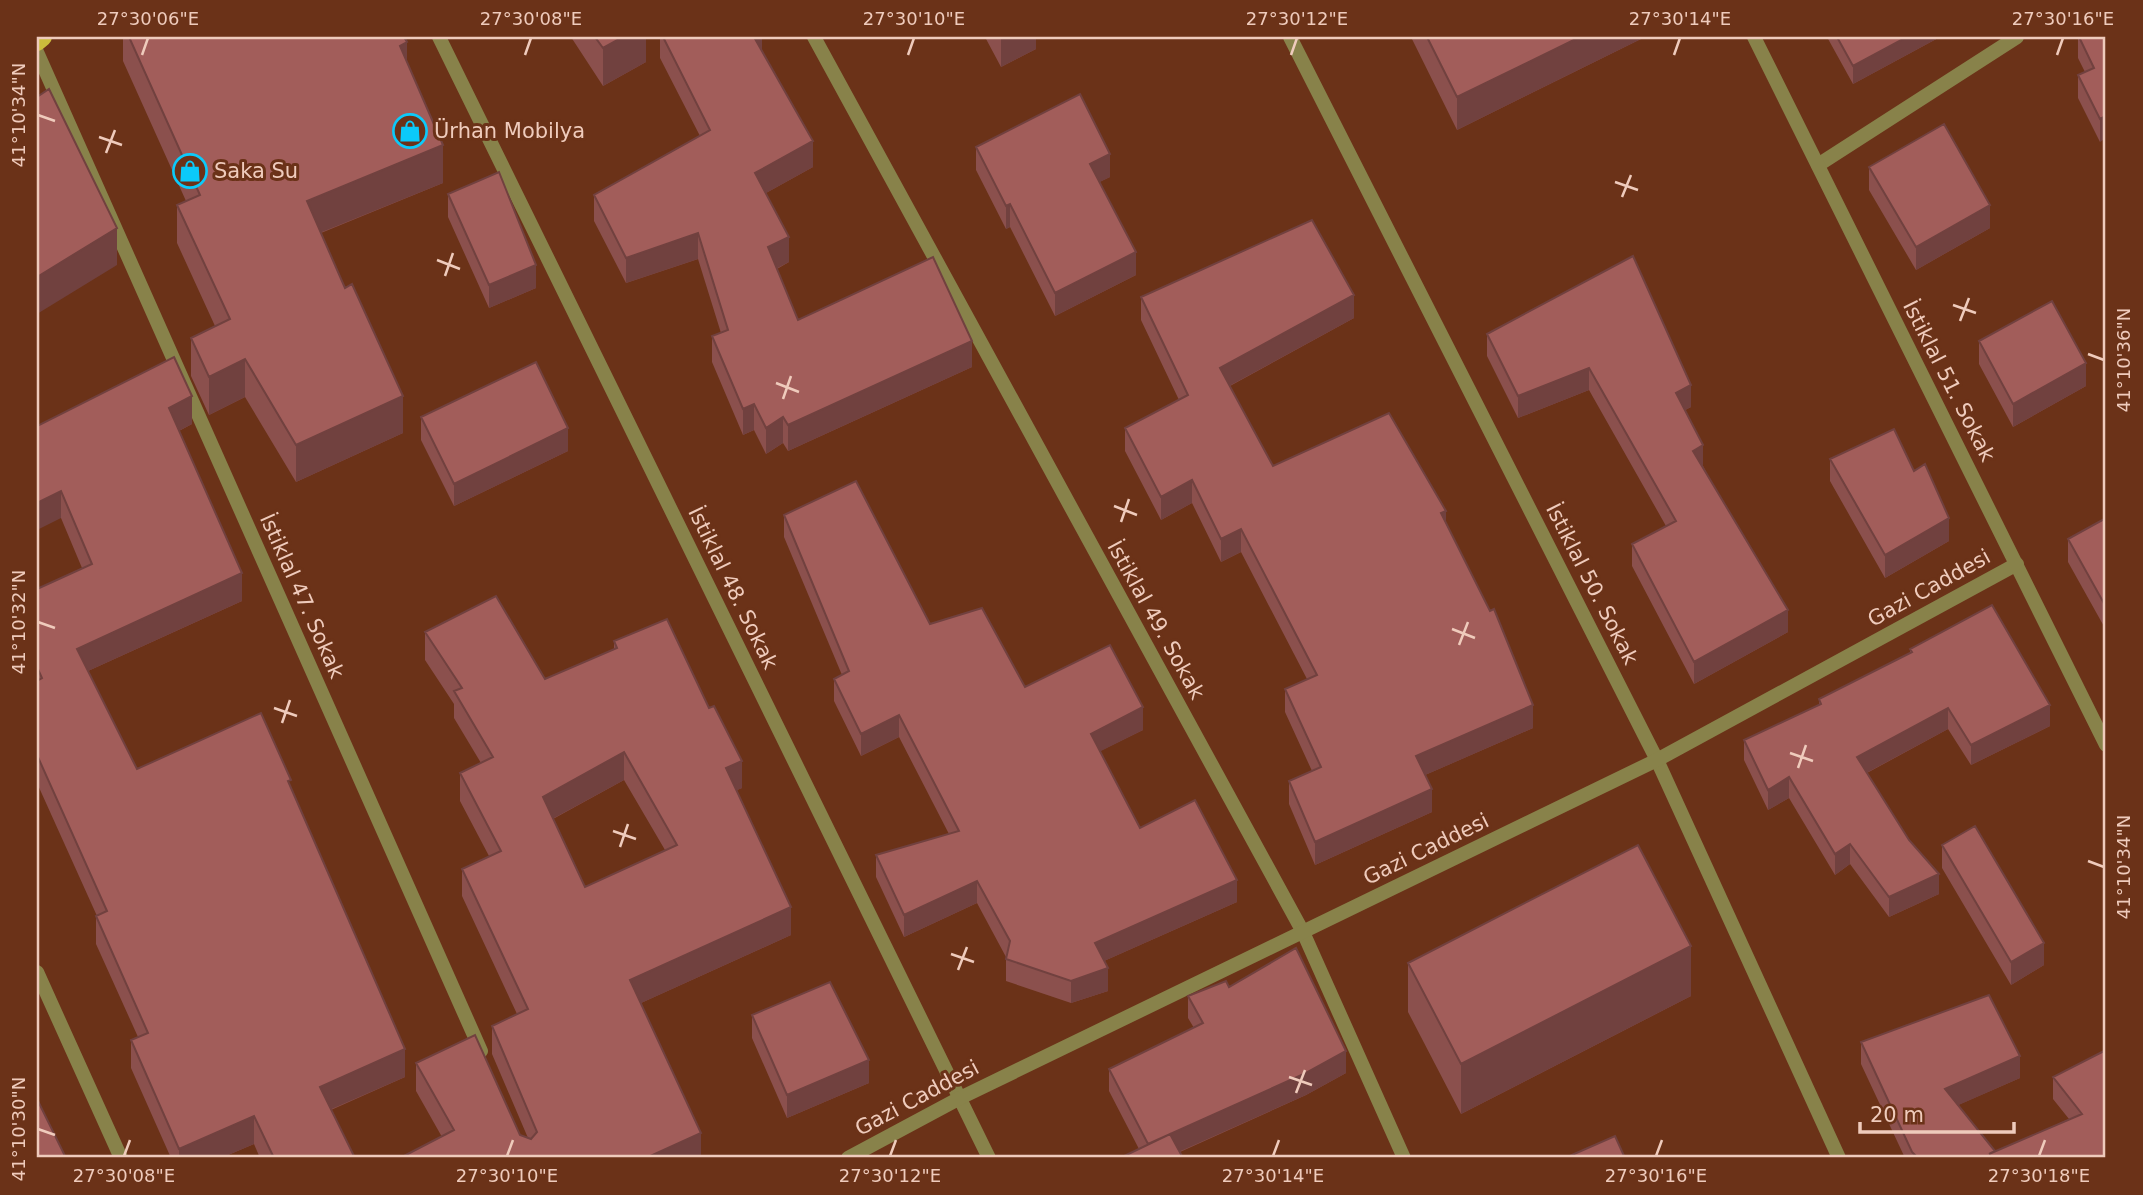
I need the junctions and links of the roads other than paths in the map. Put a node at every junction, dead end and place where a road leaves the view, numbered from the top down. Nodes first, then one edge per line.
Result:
1 (43, 37) edge
2 (439, 37) edge
3 (814, 37) edge
4 (1290, 37) edge
5 (1754, 37) edge
6 (2017, 37) edge
7 (37, 42) edge
8 (37, 52) edge
9 (1818, 165) junction
10 (2017, 564) junction
11 (2106, 745) edge
12 (1657, 760) junction
13 (1303, 932) junction
14 (37, 972) edge
15 (488, 1069) edge
16 (960, 1098) junction
17 (121, 1158) edge
18 (848, 1158) edge
19 (989, 1158) edge
20 (1404, 1158) edge
21 (1839, 1158) edge

1 - 7 main road
2 - 16 street, İstiklal 48. Sokak
3 - 13 street, İstiklal 49. Sokak
4 - 12 street, İstiklal 50. Sokak
5 - 9 street, İstiklal 51. Sokak
6 - 9 street
8 - 15 street, İstiklal 47. Sokak
9 - 10 street, İstiklal 51. Sokak
10 - 11 street, İstiklal 51. Sokak
10 - 12 street, Gazi Caddesi
12 - 13 street, Gazi Caddesi
12 - 21 street, İstiklal 50. Sokak
13 - 16 street, Gazi Caddesi
13 - 20 street, İstiklal 49. Sokak
14 - 17 street
16 - 18 street, Gazi Caddesi
16 - 19 street, İstiklal 48. Sokak

